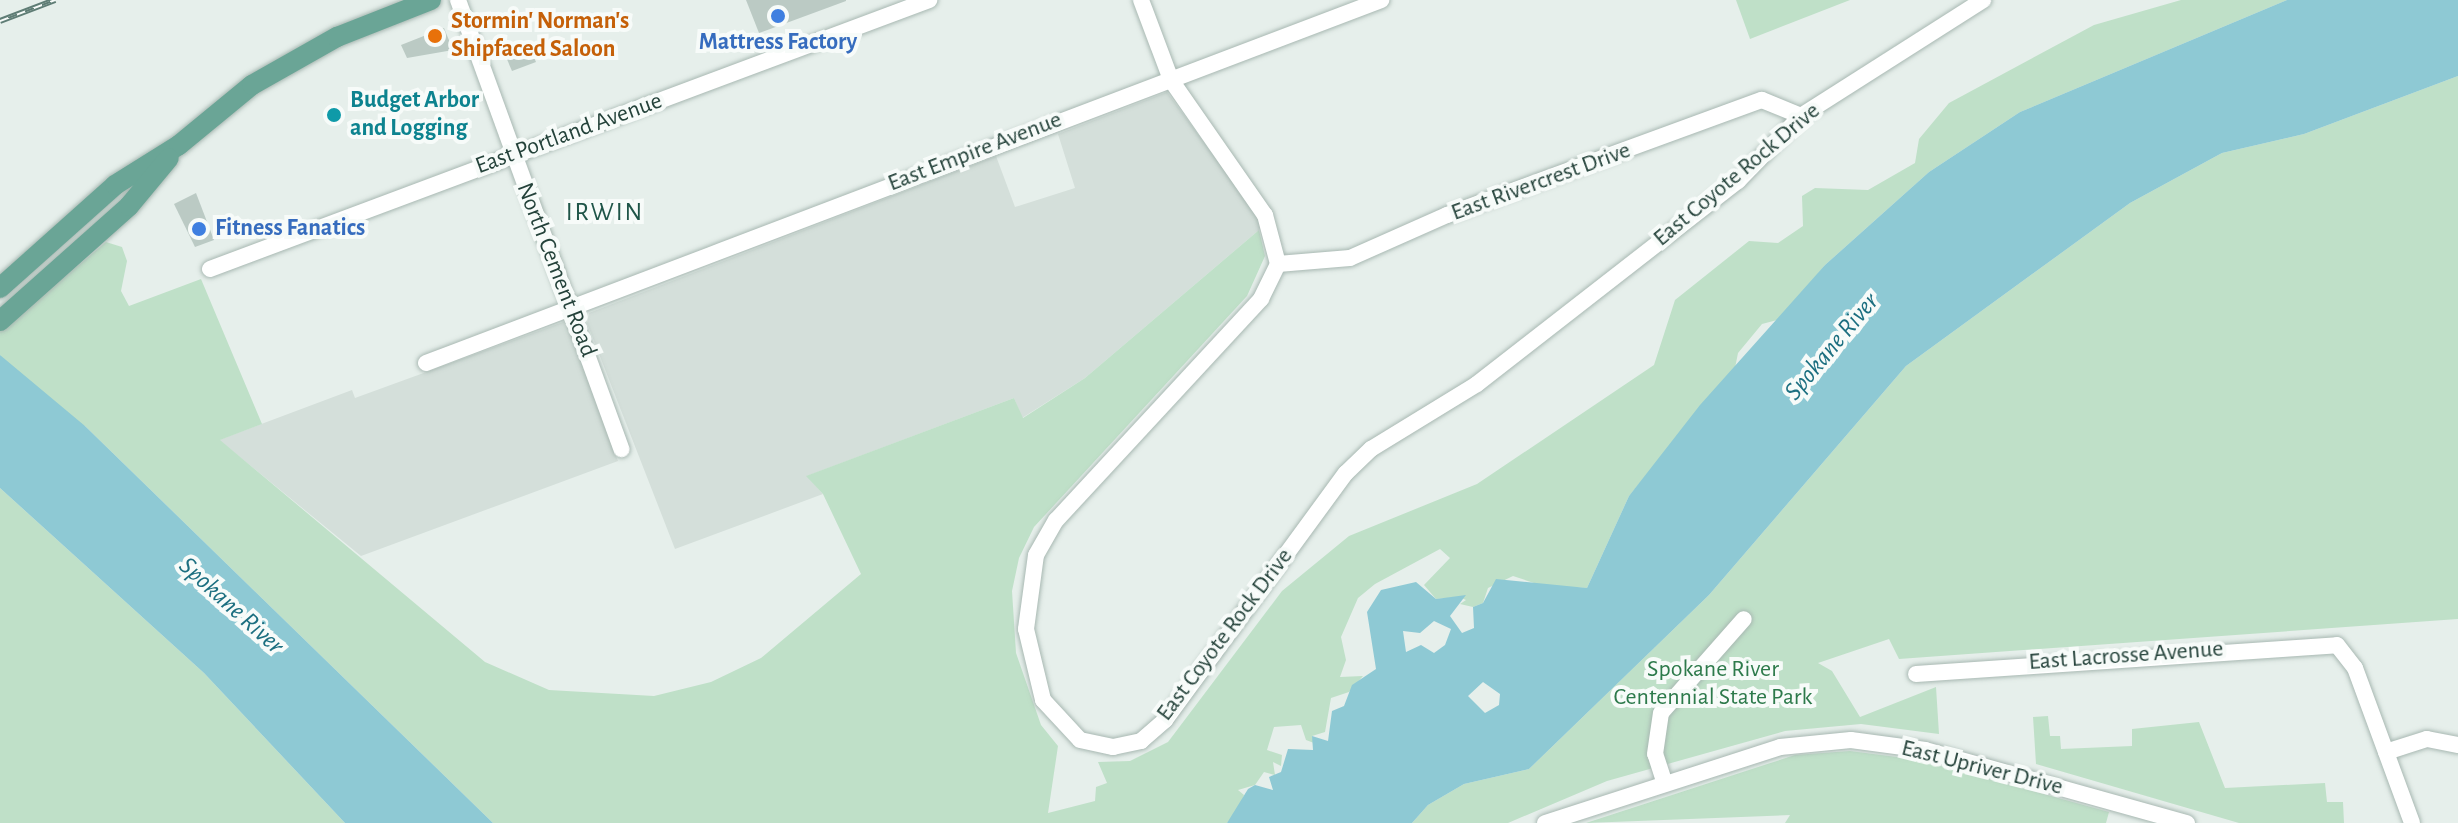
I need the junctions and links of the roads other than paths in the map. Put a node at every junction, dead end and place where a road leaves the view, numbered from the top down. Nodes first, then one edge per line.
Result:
1 (431, 0) edge
2 (458, 0) edge
3 (929, 0) edge
4 (1141, 0) edge
5 (1381, 0) edge
6 (1983, 0) edge
7 (1171, 80) junction
8 (1801, 116) junction
9 (179, 145) junction
10 (513, 155) junction
11 (1278, 264) junction
12 (210, 269) dead end
13 (1, 287) edge
14 (572, 309) junction
15 (0, 321) edge
16 (426, 363) dead end
17 (621, 449) dead end
18 (1744, 619) dead end
19 (1916, 674) dead end
20 (2458, 745) edge
21 (2386, 752) junction
22 (1664, 781) junction
23 (1545, 823) edge
24 (2187, 823) edge
25 (2412, 823) edge

1 - 9 main road
2 - 10 street, North Cement Road
3 - 10 street, East Portland Avenue
4 - 7 street
5 - 7 street, East Empire Avenue
6 - 8 street, East Coyote Rock Drive
7 - 11 street
7 - 14 street, East Empire Avenue
8 - 11 street, East Rivercrest Drive
8 - 11 street, East Coyote Rock Drive
9 - 13 main road
9 - 15 main road
10 - 12 street, East Portland Avenue
10 - 14 street, North Cement Road
14 - 16 street, East Empire Avenue
14 - 17 street, North Cement Road
18 - 22 street
19 - 21 street, East Lacrosse Avenue
20 - 21 street
21 - 25 street
22 - 23 street, East Upriver Drive
22 - 24 street, East Upriver Drive

